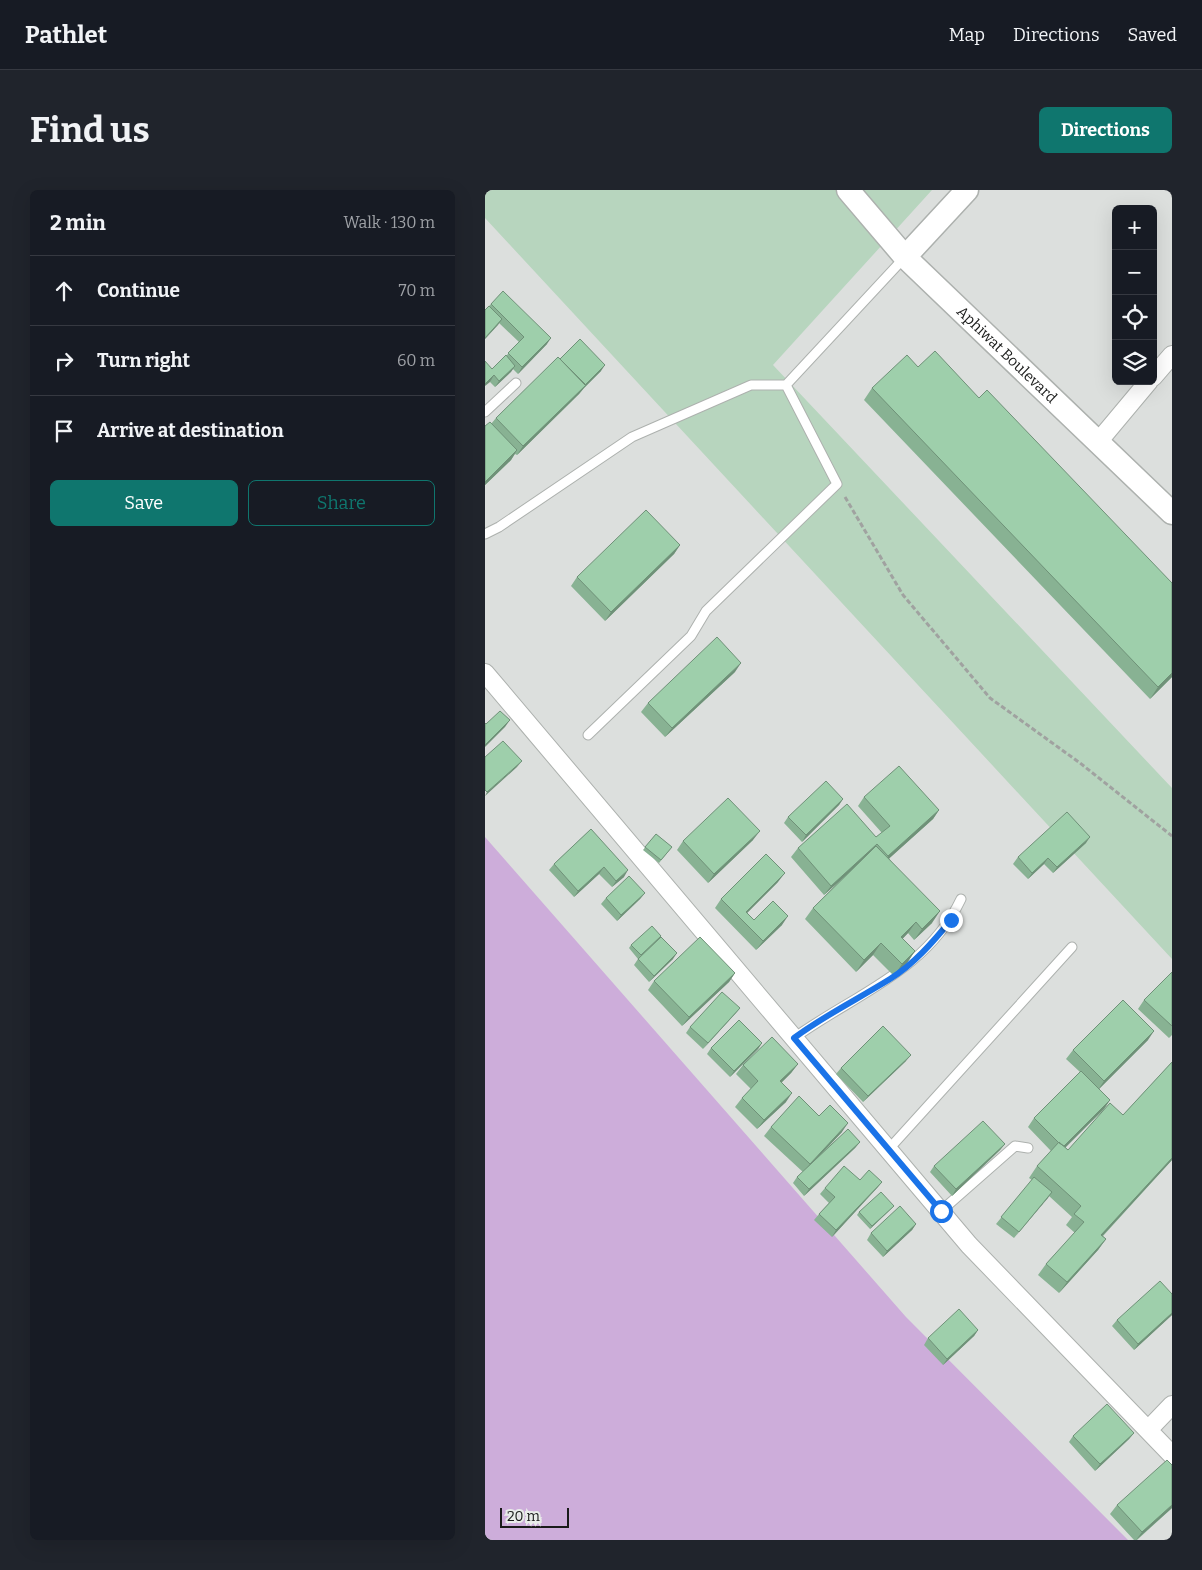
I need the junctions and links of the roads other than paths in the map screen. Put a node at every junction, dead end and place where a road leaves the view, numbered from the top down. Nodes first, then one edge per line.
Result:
1 (848, 190) edge
2 (967, 190) edge
3 (905, 257) junction
4 (1172, 355) edge
5 (1157, 372) edge
6 (516, 383) dead end
7 (786, 385) junction
8 (1146, 385) edge
9 (485, 412) edge
10 (1097, 442) junction
11 (1172, 513) edge
12 (485, 534) edge
13 (485, 673) edge
14 (589, 735) dead end
15 (961, 899) dead end
16 (1072, 947) dead end
17 (794, 1038) junction
18 (1027, 1148) dead end
19 (888, 1150) junction
20 (941, 1211) junction
21 (1172, 1405) edge
22 (1147, 1430) junction
23 (1172, 1455) edge

1 - 3 street, Aphiwat Boulevard
2 - 3 street
3 - 7 lane
3 - 10 street, Aphiwat Boulevard
4 - 5 street
6 - 9 lane
7 - 12 lane
7 - 14 lane
8 - 10 street
10 - 11 street, Aphiwat Boulevard
13 - 17 street
15 - 17 lane
16 - 19 lane
17 - 19 street
18 - 20 lane
19 - 20 street
20 - 22 street
21 - 22 street
22 - 23 street

